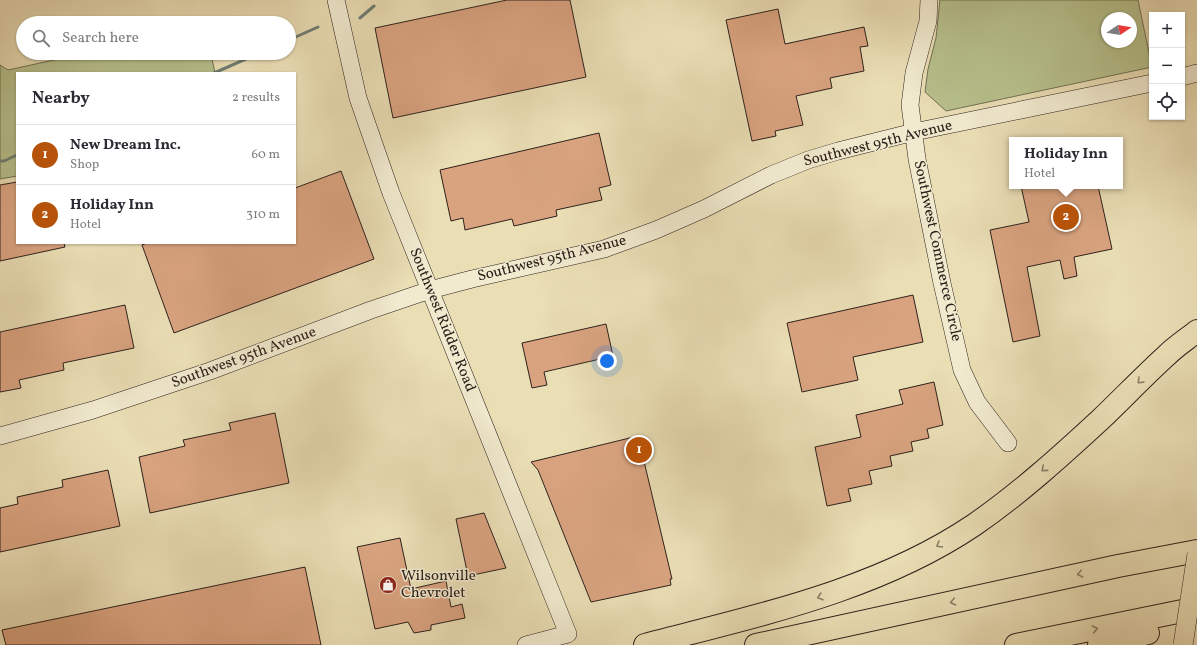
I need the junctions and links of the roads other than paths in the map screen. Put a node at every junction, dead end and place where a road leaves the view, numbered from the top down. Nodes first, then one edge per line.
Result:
1 (336, 0) edge
2 (929, 0) edge
3 (1197, 74) edge
4 (1185, 76) edge
5 (1149, 84) edge
6 (914, 132) junction
7 (430, 290) junction
8 (1197, 320) edge
9 (1197, 331) edge
10 (1168, 354) junction
11 (0, 436) edge
12 (1008, 443) dead end
13 (1197, 542) edge
14 (1197, 553) edge
15 (1118, 566) junction
16 (1197, 608) edge
17 (1197, 620) edge
18 (526, 645) edge
19 (645, 645) edge
20 (756, 645) edge
21 (1016, 645) edge
22 (1099, 645) edge
23 (1182, 645) edge

1 - 7 main road, Southwest Ridder Road
2 - 6 main road, Southwest Commerce Circle
3 - 4 main road
5 - 6 main road, Southwest 95th Avenue
6 - 7 main road, Southwest 95th Avenue
6 - 12 main road, Southwest Commerce Circle
7 - 11 main road, Southwest 95th Avenue
7 - 18 main road, Southwest Ridder Road
8 - 10 highway
9 - 10 highway
10 -> 19 highway
13 - 15 highway
14 - 15 highway
14 - 23 main road, bridge
15 -> 20 highway
21 -> 16 highway
17 - 22 highway

